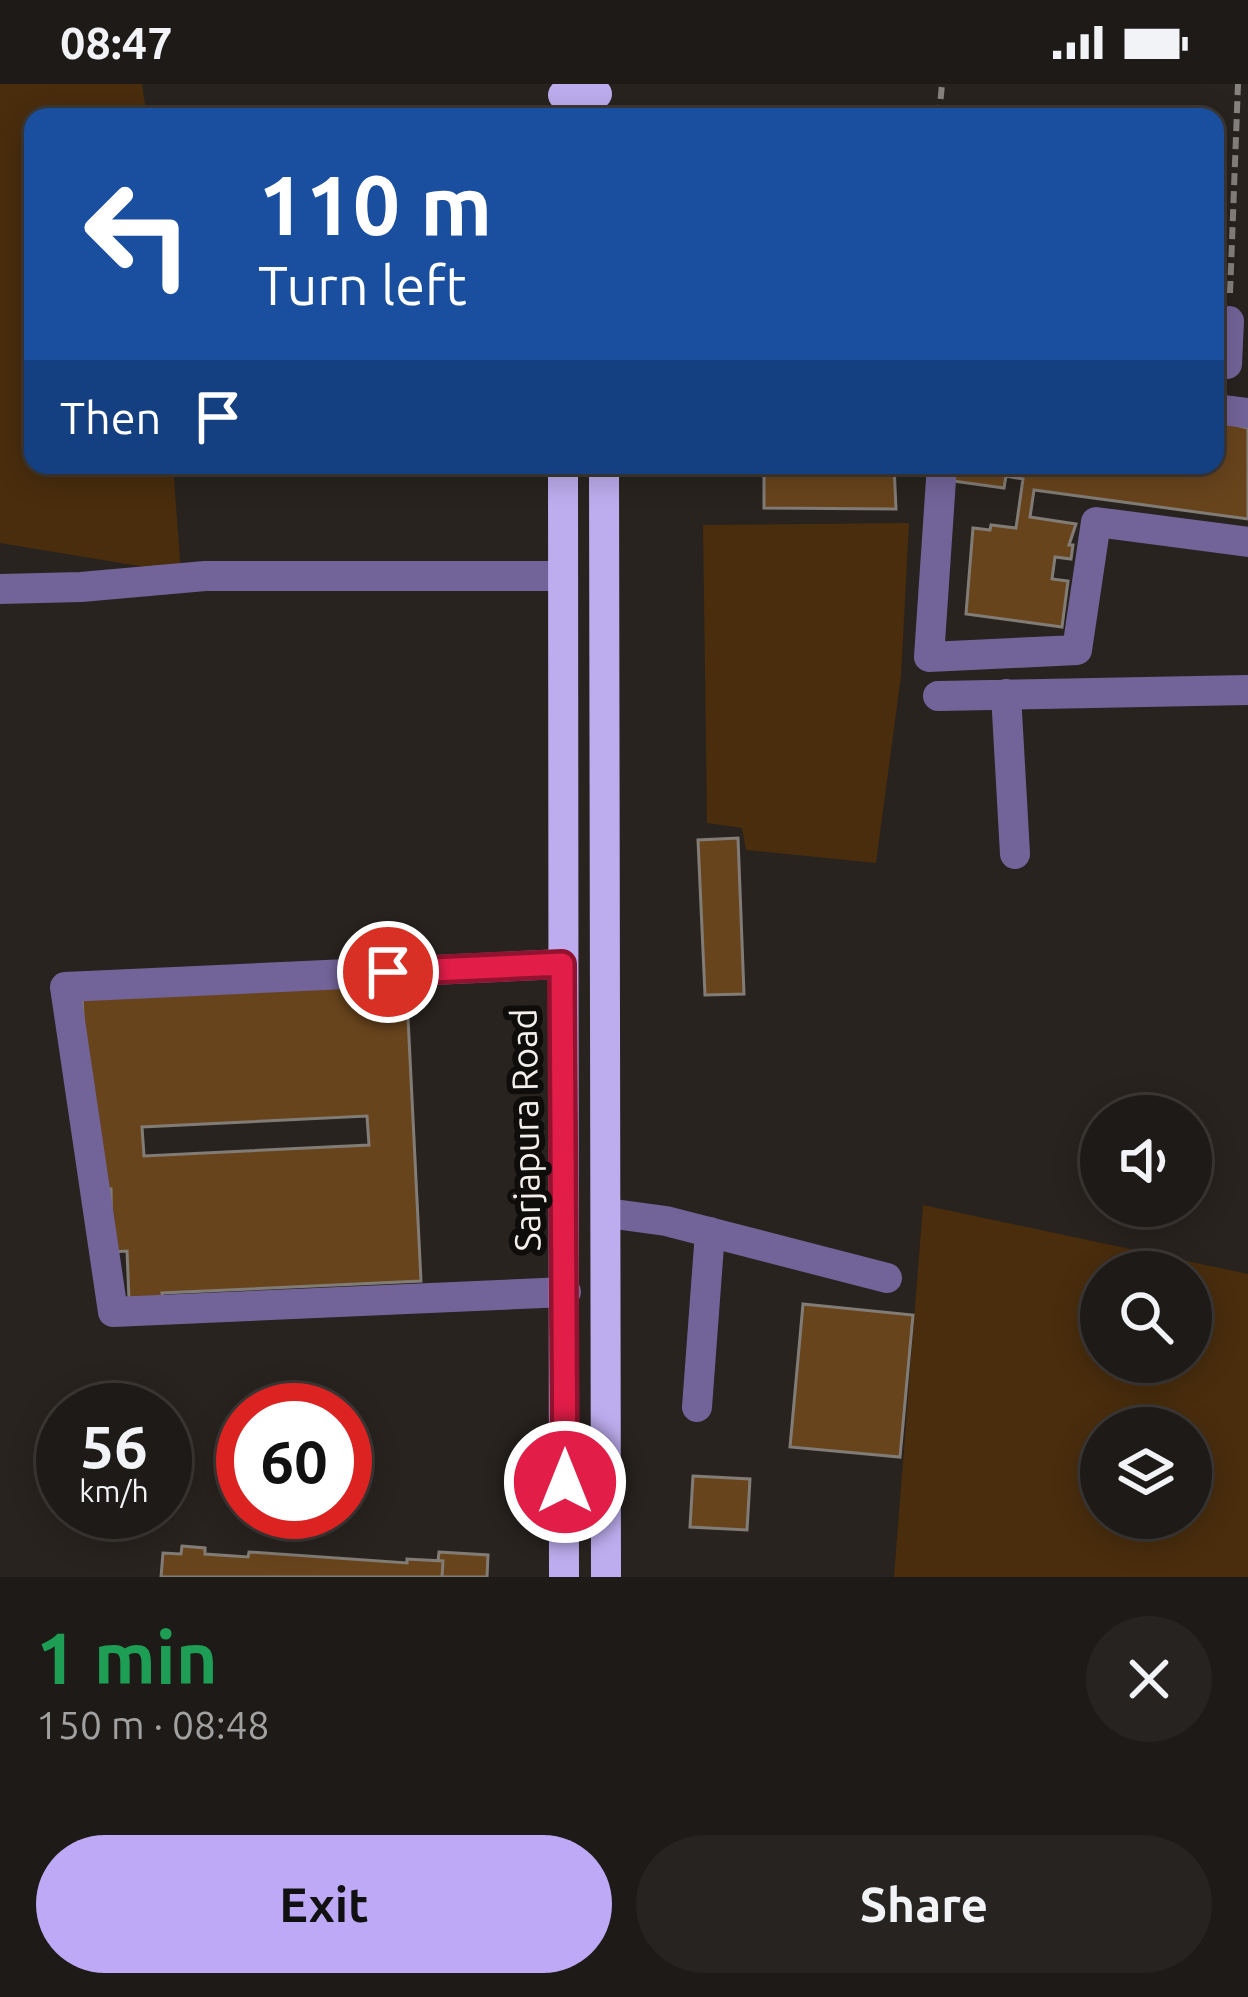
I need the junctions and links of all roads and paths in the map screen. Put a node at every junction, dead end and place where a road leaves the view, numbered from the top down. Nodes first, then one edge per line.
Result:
1 (1238, 84) edge
2 (597, 98) edge
3 (563, 99) edge
4 (1231, 321) edge
5 (1230, 364) edge
6 (563, 474) edge
7 (604, 474) edge
8 (941, 474) edge
9 (1248, 542) edge
10 (563, 576) junction
11 (0, 589) edge
12 (1248, 691) edge
13 (1006, 694) junction
14 (938, 696) dead end
15 (1015, 854) dead end
16 (562, 964) junction
17 (607, 1213) junction
18 (710, 1232) junction
19 (887, 1278) dead end
20 (566, 1292) junction
21 (697, 1406) dead end
22 (564, 1577) edge
23 (606, 1577) edge

1 - 4 path
2 - 3 main road
4 - 5 street
6 - 10 main road, Sarjapura Road
7 - 17 main road
8 - 9 street
10 - 11 street
10 - 16 main road, Sarjapura Road
12 - 13 street
13 - 14 street
13 - 15 street
16 - 20 main road, Sarjapura Road
16 - 20 street
17 - 18 street
17 - 23 main road
18 - 19 street
18 - 21 street
20 - 22 main road, Sarjapura Road

